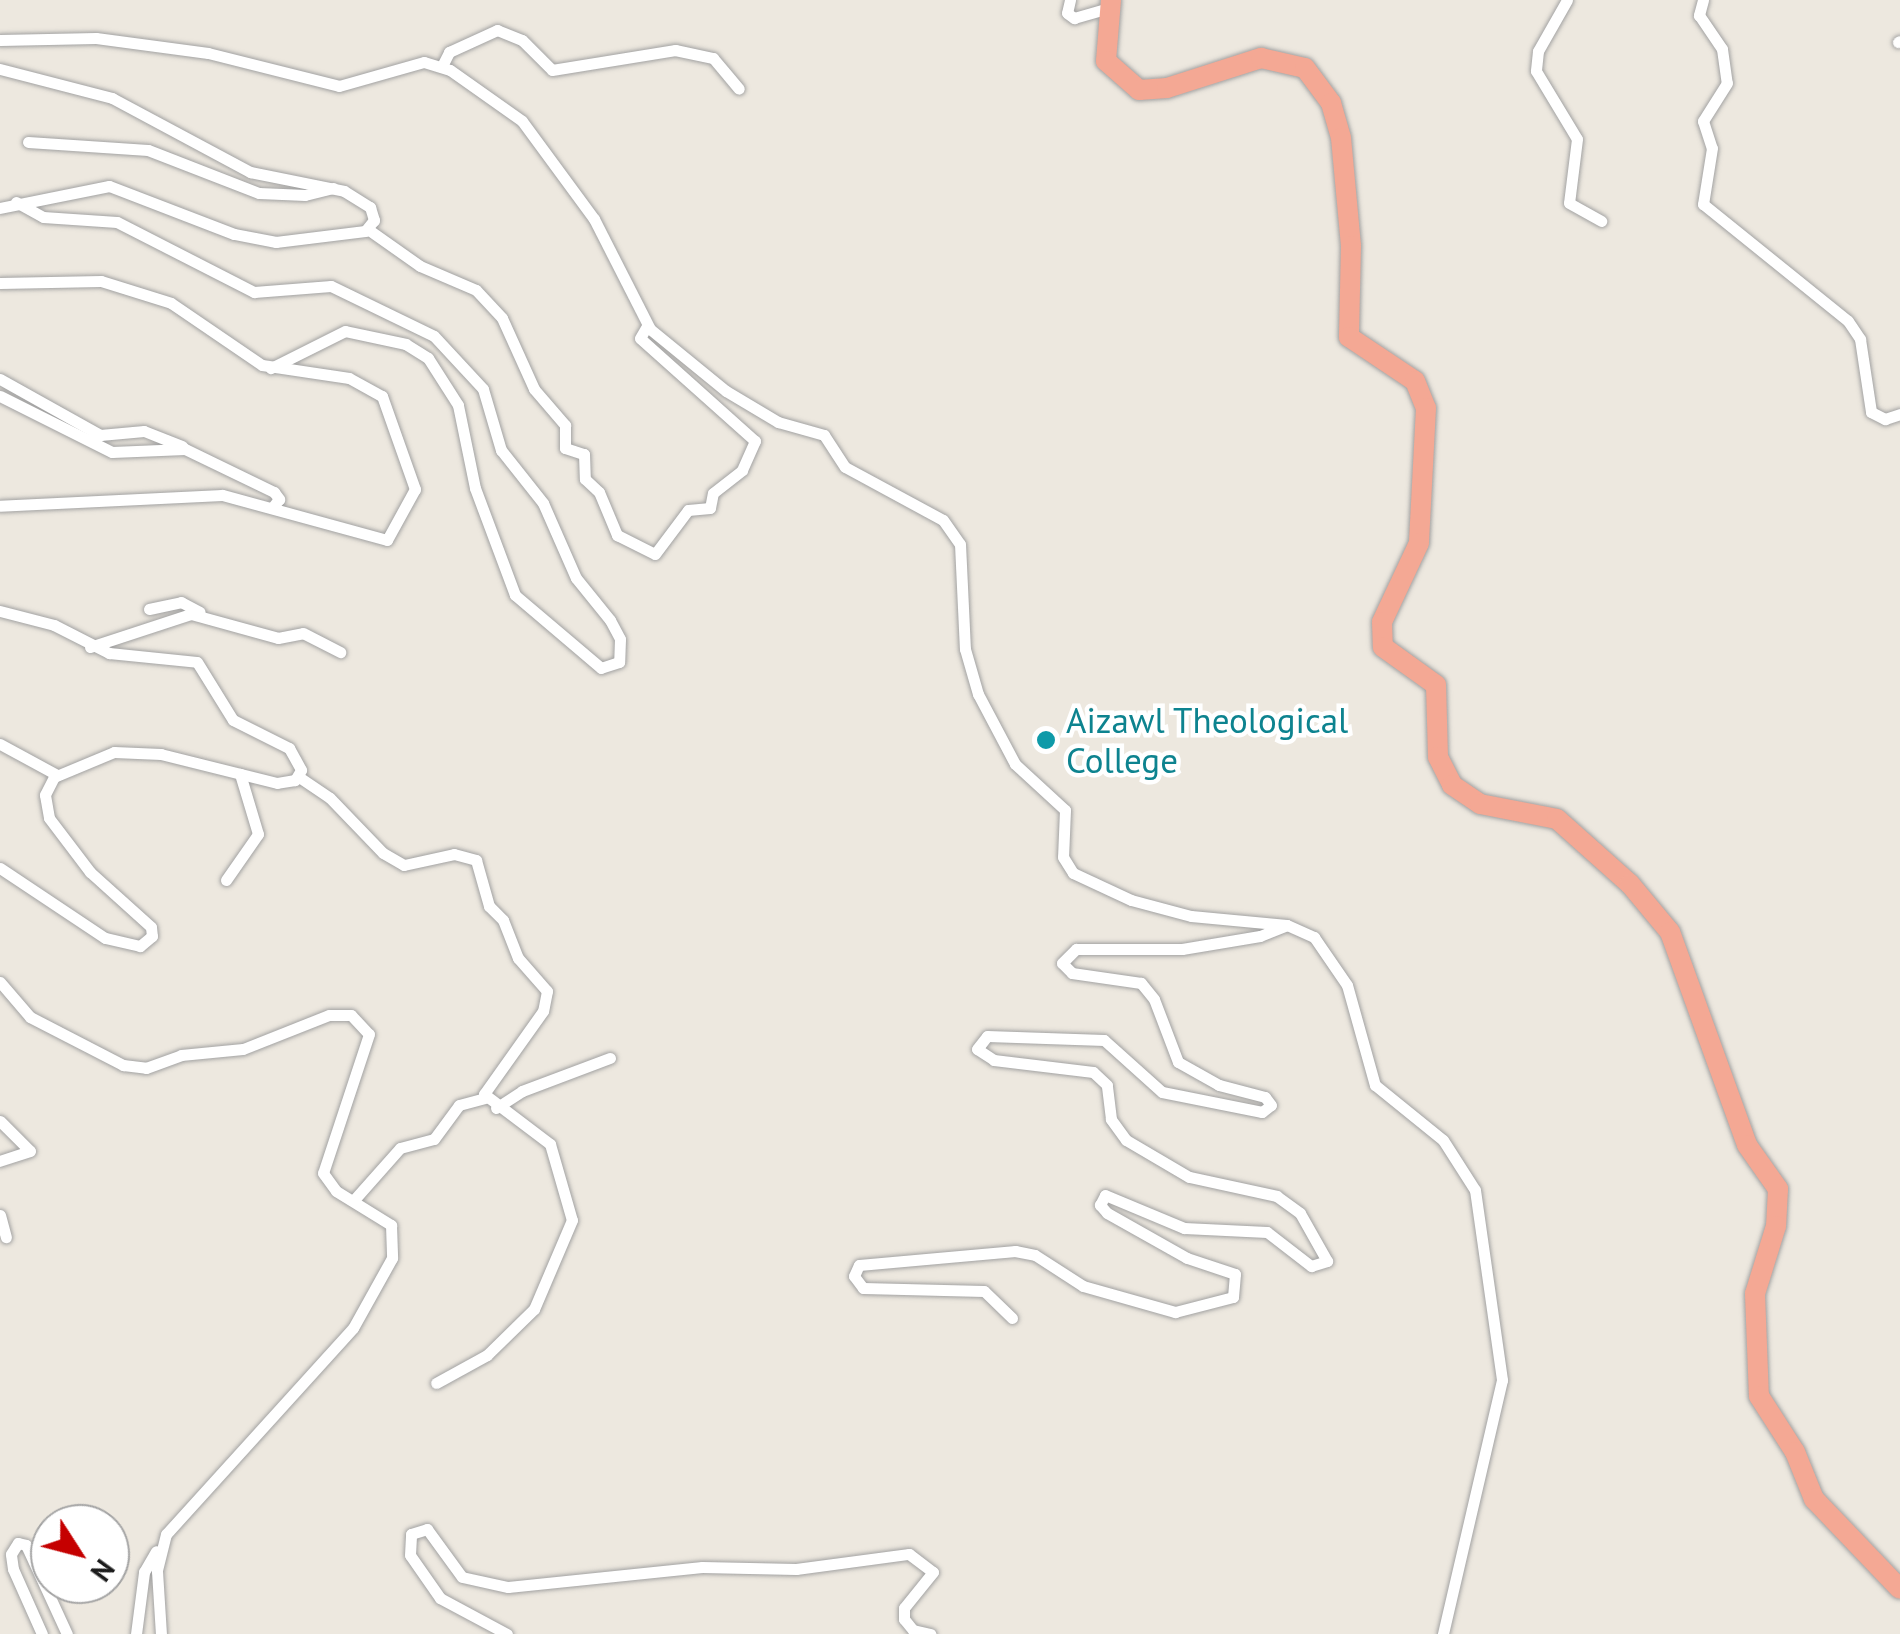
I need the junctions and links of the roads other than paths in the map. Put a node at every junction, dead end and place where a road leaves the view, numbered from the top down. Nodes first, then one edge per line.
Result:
1 (1070, 0) edge
2 (1567, 0) edge
3 (1703, 0) edge
4 (1110, 4) edge
5 (0, 40) edge
6 (442, 66) junction
7 (0, 68) edge
8 (740, 89) dead end
9 (28, 142) dead end
10 (334, 188) junction
11 (16, 202) junction
12 (0, 208) edge
13 (1601, 221) dead end
14 (369, 230) junction
15 (0, 282) edge
16 (647, 326) junction
17 (270, 368) junction
18 (0, 379) edge
19 (0, 396) edge
20 (1900, 414) edge
21 (185, 448) junction
22 (0, 506) edge
23 (272, 508) junction
24 (148, 609) dead end
25 (0, 611) edge
26 (207, 617) junction
27 (90, 648) junction
28 (340, 652) dead end
29 (0, 744) edge
30 (240, 774) junction
31 (57, 775) junction
32 (299, 777) junction
33 (0, 868) edge
34 (226, 880) dead end
35 (1287, 925) junction
36 (0, 982) edge
37 (7, 1001) edge
38 (610, 1058) dead end
39 (485, 1098) junction
40 (496, 1108) junction
41 (0, 1121) edge
42 (0, 1162) edge
43 (353, 1201) junction
44 (0, 1215) edge
45 (6, 1237) dead end
46 (1012, 1318) dead end
47 (436, 1382) dead end
48 (164, 1539) junction
49 (1900, 1589) edge
50 (42, 1634) edge
51 (67, 1634) edge
52 (136, 1634) edge
53 (161, 1634) edge
54 (507, 1634) edge
55 (930, 1634) edge
56 (1443, 1634) edge

1 - 4 street
2 - 13 street
3 - 20 street
4 - 49 highway
5 - 6 street
6 - 8 street
6 - 16 street
7 - 10 street
9 - 10 street
10 - 14 street
11 - 12 street
11 - 14 street
11 - 17 street
14 - 16 street
15 - 17 street
16 - 35 street
17 - 23 street
18 - 21 street
19 - 21 street
21 - 23 street
22 - 23 street
24 - 26 street
25 - 27 street
26 - 27 street
26 - 28 street
27 - 32 street
29 - 31 street
30 - 31 street
30 - 32 street
30 - 34 street
31 - 33 street
32 - 39 street
35 - 46 street
35 - 56 street
36 - 37 street
37 - 43 street
38 - 40 street
39 - 40 street
39 - 43 street
40 - 47 street
41 - 42 street
43 - 48 street
44 - 45 street
48 - 52 street
48 - 53 street
50 - 51 street
54 - 55 street

